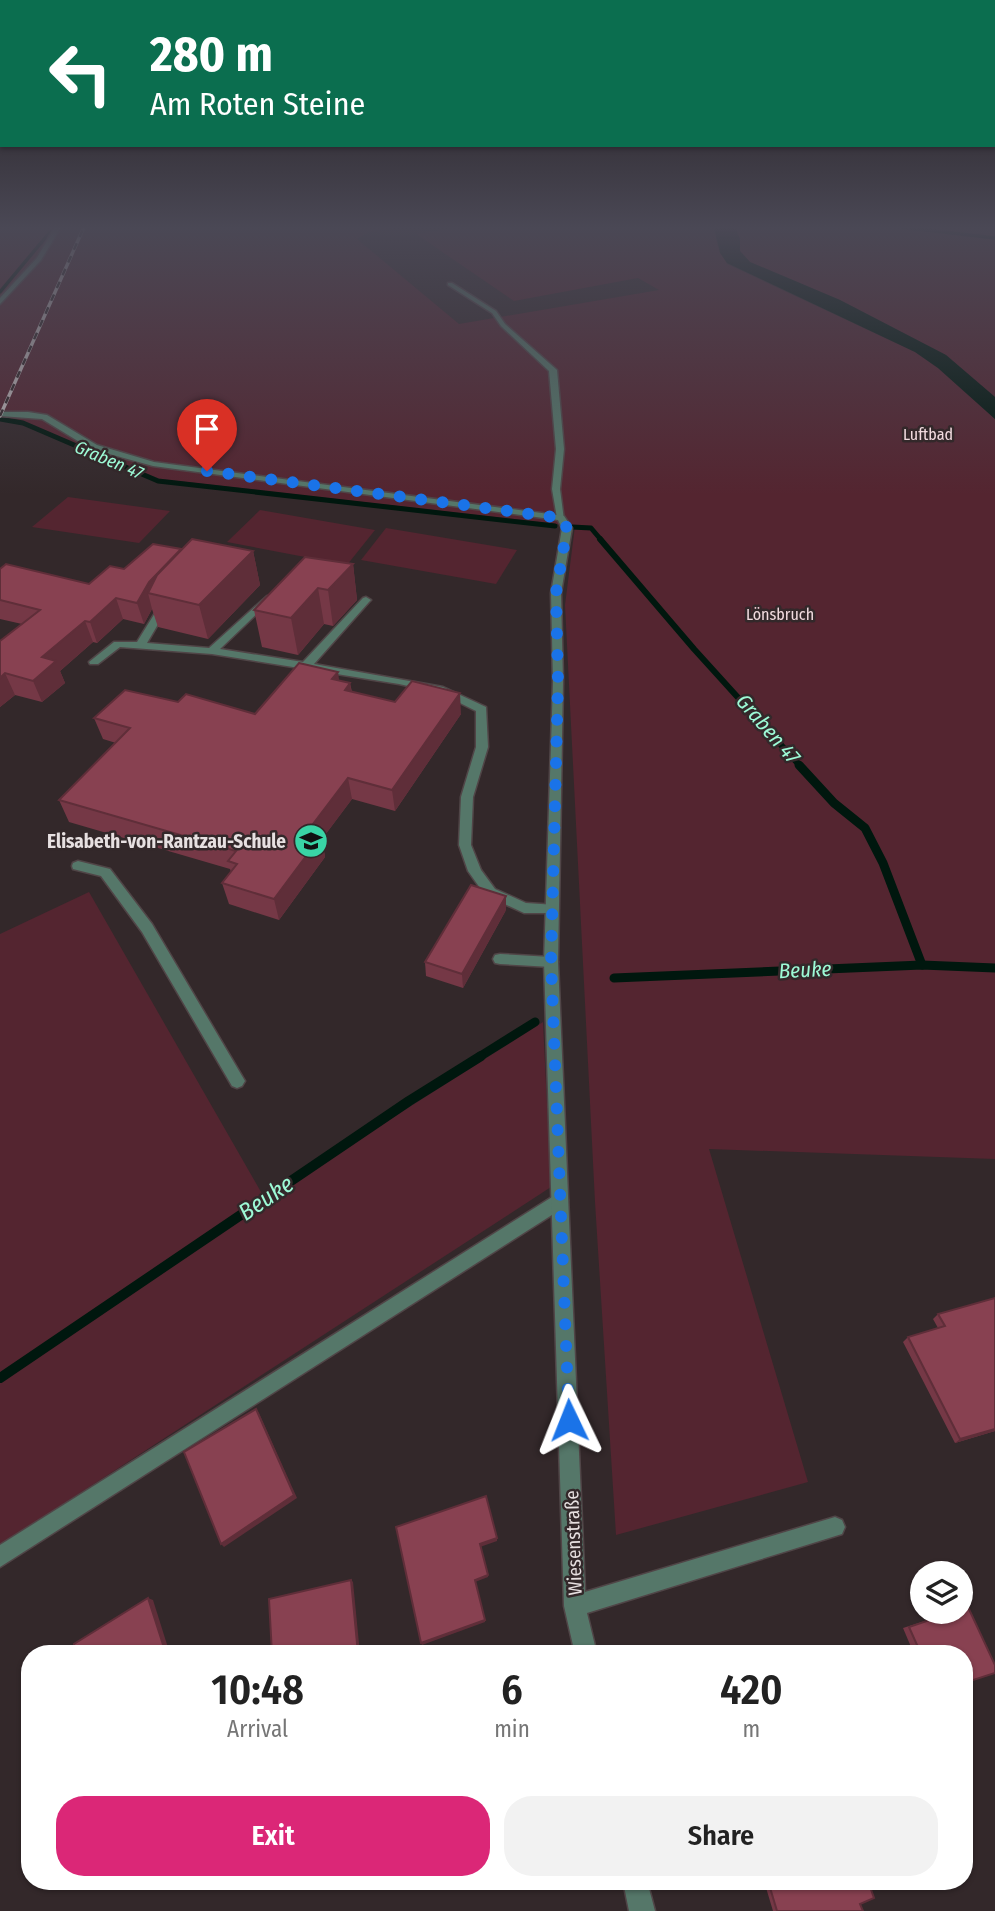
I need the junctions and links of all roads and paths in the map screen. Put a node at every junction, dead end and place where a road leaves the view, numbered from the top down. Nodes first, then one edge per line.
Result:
1 (497, 316) edge
2 (0, 414) edge
3 (561, 518) junction
4 (272, 593) edge
5 (170, 598) edge
6 (366, 600) dead end
7 (140, 646) junction
8 (212, 651) junction
9 (94, 662) dead end
10 (306, 666) junction
11 (78, 866) dead end
12 (551, 909) junction
13 (500, 959) dead end
14 (551, 962) junction
15 (237, 1081) dead end
16 (560, 1200) junction
17 (835, 1527) dead end
18 (0, 1557) edge
19 (575, 1606) junction
20 (584, 1645) edge
21 (637, 1890) edge
22 (642, 1911) edge

1 - 3 street, Wiesenstraße
2 - 3 street
3 - 12 street, Wiesenstraße
4 - 8 street
5 - 7 street
6 - 10 street
7 - 8 street
7 - 9 street
8 - 10 street
10 - 12 street
11 - 15 street
12 - 14 street, Wiesenstraße
13 - 14 street
14 - 16 street, Wiesenstraße
16 - 18 street
16 - 19 street, Wiesenstraße
17 - 19 street, Wiesenstraße
19 - 20 street, Wiesenstraße
21 - 22 street

